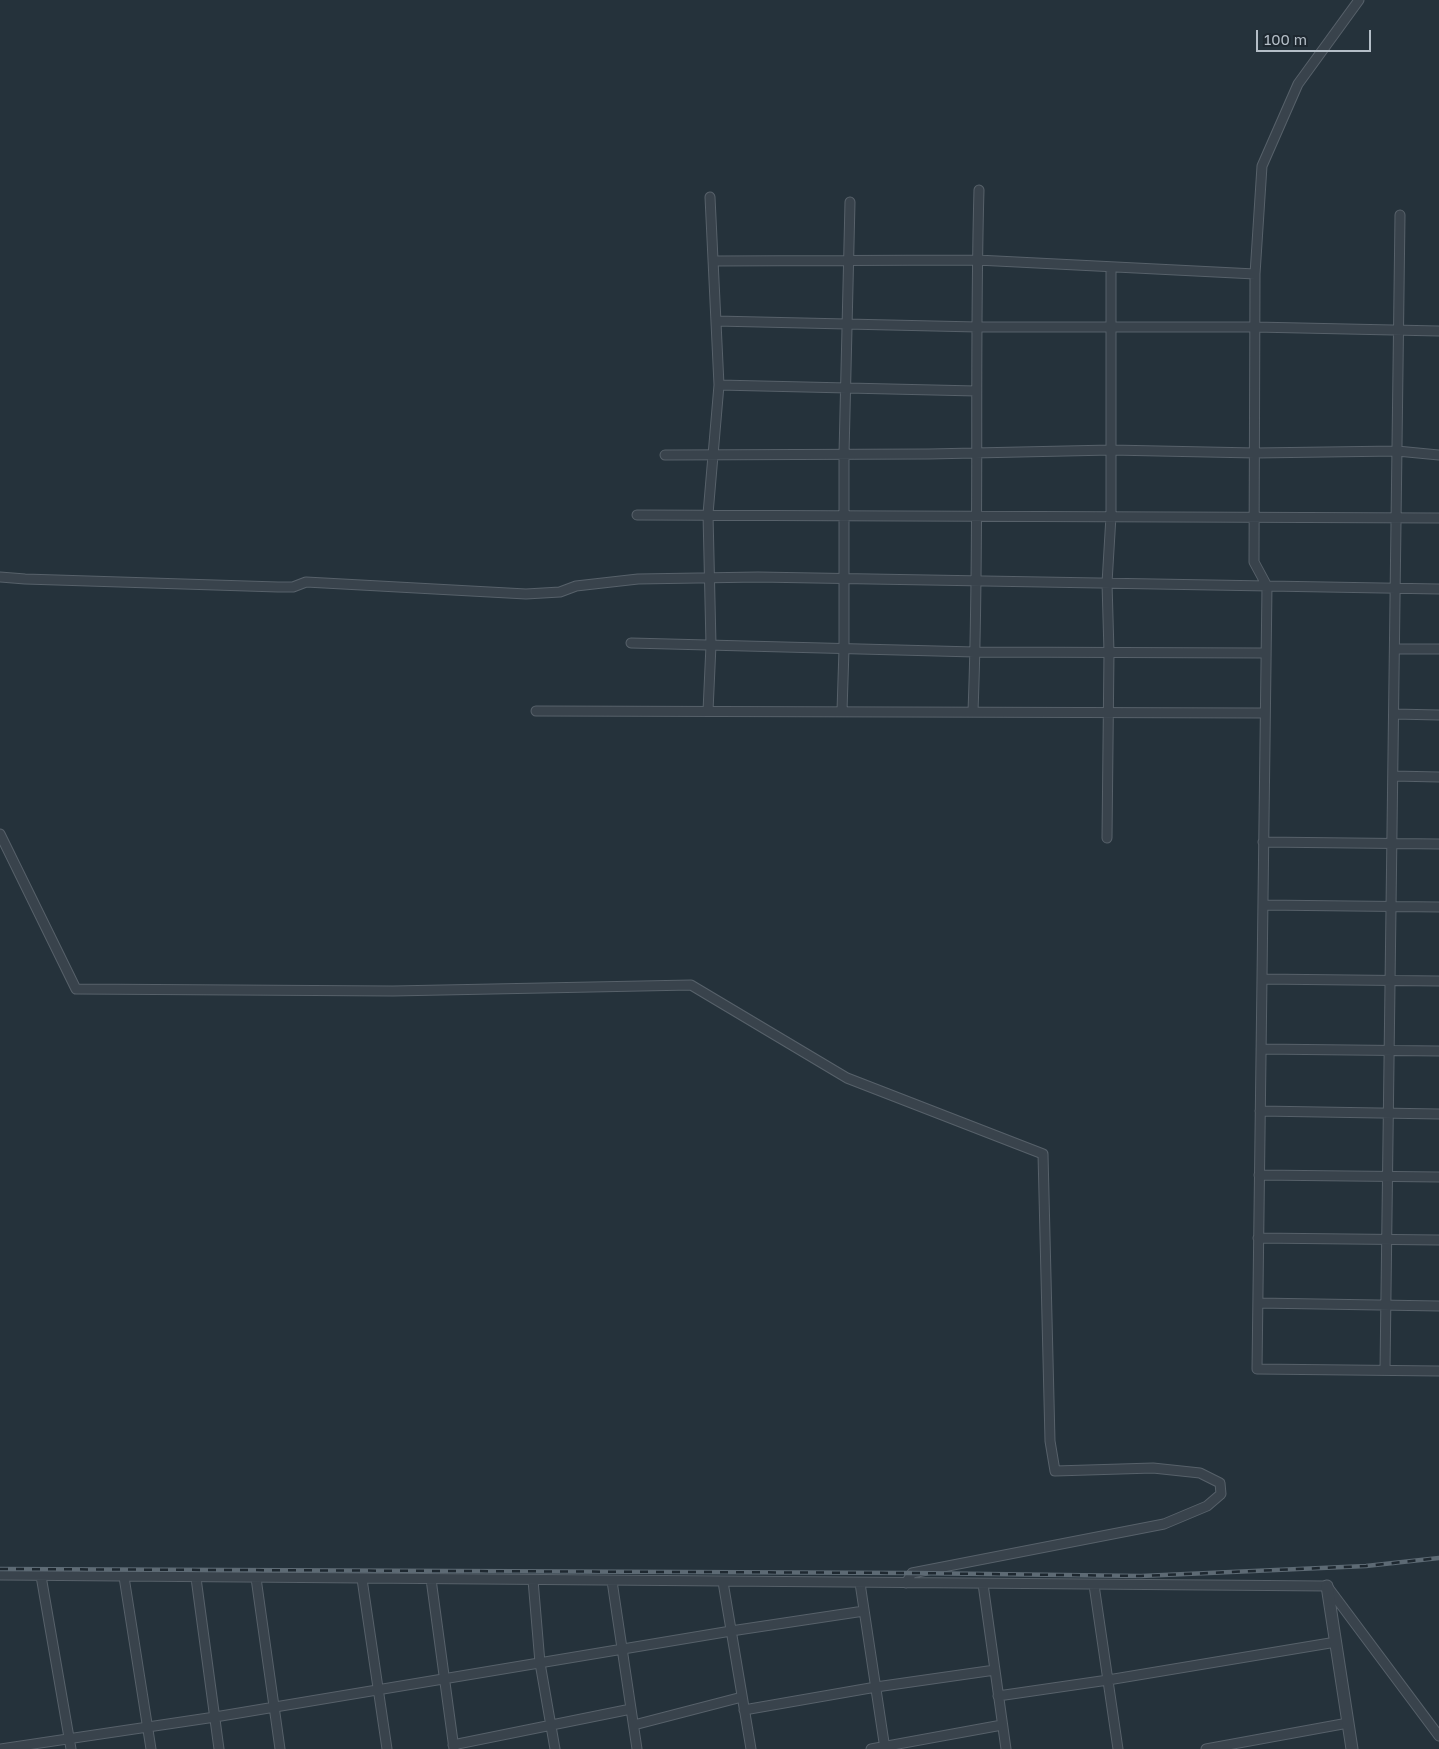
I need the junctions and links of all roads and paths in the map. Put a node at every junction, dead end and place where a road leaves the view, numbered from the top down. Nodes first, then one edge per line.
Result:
1 (1359, 0) edge
2 (979, 190) dead end
3 (710, 197) dead end
4 (850, 202) dead end
5 (1400, 215) dead end
6 (849, 260) junction
7 (977, 260) junction
8 (713, 261) junction
9 (1111, 266) junction
10 (1255, 274) junction
11 (716, 320) junction
12 (847, 324) junction
13 (977, 327) junction
14 (1111, 327) junction
15 (1255, 328) junction
16 (1398, 331) junction
17 (1439, 331) edge
18 (719, 385) junction
19 (846, 388) junction
20 (976, 391) junction
21 (1111, 450) junction
22 (1397, 450) junction
23 (976, 453) junction
24 (1255, 453) junction
25 (665, 454) dead end
26 (713, 454) junction
27 (844, 454) junction
28 (1439, 455) edge
29 (708, 514) junction
30 (637, 515) dead end
31 (844, 516) junction
32 (978, 516) junction
33 (1111, 516) junction
34 (1254, 516) junction
35 (1396, 517) junction
36 (1439, 518) edge
37 (0, 577) edge
38 (710, 578) junction
39 (844, 579) junction
40 (975, 581) junction
41 (1107, 583) junction
42 (1267, 586) junction
43 (1395, 588) junction
44 (1439, 588) edge
45 (631, 643) dead end
46 (711, 645) junction
47 (844, 649) junction
48 (1395, 649) junction
49 (1439, 649) edge
50 (975, 652) junction
51 (1109, 652) junction
52 (1266, 653) junction
53 (536, 711) dead end
54 (708, 711) junction
55 (842, 711) junction
56 (972, 711) junction
57 (1109, 711) junction
58 (1265, 712) junction
59 (1394, 714) junction
60 (1439, 715) edge
61 (1393, 776) junction
62 (1439, 777) edge
63 (0, 834) edge
64 (1108, 838) dead end
65 (1264, 842) junction
66 (1392, 843) junction
67 (1439, 844) edge
68 (1263, 905) junction
69 (1391, 907) junction
70 (1439, 907) edge
71 (1262, 979) junction
72 (1390, 980) junction
73 (1439, 981) edge
74 (1261, 1049) junction
75 (1390, 1050) junction
76 (1439, 1051) edge
77 (1260, 1111) junction
78 (1389, 1113) junction
79 (1439, 1114) edge
80 (1259, 1174) junction
81 (1388, 1176) junction
82 (1439, 1177) edge
83 (1258, 1238) junction
84 (1387, 1239) junction
85 (1439, 1240) edge
86 (1258, 1303) junction
87 (1386, 1305) junction
88 (1439, 1306) edge
89 (1385, 1370) junction
90 (1439, 1371) edge
91 (0, 1575) edge
92 (41, 1576) junction
93 (124, 1577) junction
94 (196, 1578) junction
95 (256, 1578) junction
96 (362, 1579) junction
97 (431, 1580) junction
98 (532, 1580) junction
99 (612, 1581) junction
100 (723, 1582) junction
101 (860, 1583) junction
102 (906, 1583) junction
103 (983, 1584) junction
104 (1094, 1584) junction
105 (1327, 1586) junction
106 (864, 1611) junction
107 (731, 1631) junction
108 (1336, 1642) junction
109 (622, 1650) junction
110 (540, 1663) junction
111 (995, 1670) junction
112 (444, 1679) junction
113 (1108, 1680) junction
114 (876, 1687) junction
115 (378, 1690) junction
116 (998, 1696) junction
117 (742, 1697) junction
118 (274, 1708) junction
119 (631, 1709) junction
120 (744, 1710) junction
121 (215, 1717) junction
122 (1348, 1723) junction
123 (551, 1724) junction
124 (634, 1725) junction
125 (1002, 1725) junction
126 (148, 1727) junction
127 (1439, 1736) edge
128 (70, 1738) junction
129 (454, 1747) edge
130 (885, 1748) edge
131 (0, 1749) edge
132 (71, 1749) edge
133 (151, 1749) edge
134 (219, 1749) edge
135 (280, 1749) edge
136 (386, 1749) edge
137 (555, 1749) edge
138 (637, 1749) edge
139 (750, 1749) edge
140 (870, 1749) edge
141 (1006, 1749) edge
142 (1118, 1749) edge
143 (1206, 1749) edge
144 (1352, 1749) edge

1 - 10 street
2 - 7 street
3 - 8 street
4 - 6 street
5 - 16 street
6 - 7 street
6 - 8 street
6 - 12 street
7 - 9 street
7 - 13 street
8 - 11 street
9 - 10 street
9 - 14 street
10 - 15 street
11 - 12 street
11 - 18 street
12 - 13 street
12 - 19 street
13 - 14 street
13 - 20 street
14 - 15 street
14 - 21 street
15 - 16 street
15 - 24 street
16 - 17 street
16 - 22 street
18 - 19 street
18 - 26 street
19 - 20 street
19 - 27 street
20 - 23 street
21 - 23 street
21 - 24 street
21 - 33 street
22 - 24 street
22 - 28 street
22 - 35 street
23 - 27 street
23 - 32 street
24 - 34 street
25 - 26 street
26 - 27 street
26 - 29 street
27 - 31 street
29 - 30 street
29 - 31 street
29 - 38 street
31 - 32 street
31 - 39 street
32 - 33 street
32 - 40 street
33 - 34 street
33 - 41 street
34 - 35 street
34 - 42 street
35 - 36 street
35 - 43 street
37 - 38 street
38 - 39 street
38 - 46 street
39 - 40 street
39 - 47 street
40 - 41 street
40 - 50 street
41 - 42 street
41 - 51 street
42 - 43 street
42 - 52 street
43 - 44 street
43 - 48 street
45 - 46 street
46 - 47 street
46 - 54 street
47 - 50 street
47 - 55 street
48 - 49 street
48 - 59 street
50 - 51 street
50 - 56 street
51 - 52 street
51 - 57 street
52 - 58 street
53 - 54 street
54 - 55 street
55 - 56 street
56 - 57 street
57 - 58 street
57 - 64 street
58 - 65 street
59 - 60 street
59 - 61 street
61 - 62 street
61 - 66 street
63 - 102 street
65 - 66 street
65 - 68 street
66 - 67 street
66 - 69 street
68 - 69 street
68 - 71 street
69 - 70 street
69 - 72 street
71 - 72 street
71 - 74 street
72 - 73 street
72 - 75 street
74 - 75 street
74 - 77 street
75 - 76 street
75 - 78 street
77 - 78 street
77 - 80 street
78 - 79 street
78 - 81 street
80 - 81 street
80 - 83 street
81 - 82 street
81 - 84 street
83 - 84 street
83 - 86 street
84 - 85 street
84 - 87 street
86 - 87 street
86 - 89 street
87 - 88 street
87 - 89 street
89 - 90 street
91 - 92 street
92 - 93 street
92 - 128 street
93 - 94 street
93 - 126 street
94 - 95 street
94 - 121 street
95 - 96 street
95 - 118 street
96 - 97 street
96 - 115 street
97 - 98 street
97 - 112 street
98 - 99 street
98 - 110 street
99 - 100 street
99 - 109 street
100 - 101 street
100 - 107 street
101 - 102 street
101 - 106 street
102 - 103 street
103 - 104 street
103 - 111 street
104 - 105 street
104 - 113 street
105 - 108 street
105 - 127 street
106 - 107 street
106 - 114 street
107 - 109 street
107 - 117 street
108 - 113 street
108 - 122 street
109 - 110 street
109 - 119 street
110 - 112 street
110 - 123 street
111 - 114 street
111 - 116 street
112 - 115 street
112 - 129 street
113 - 116 street
113 - 142 street
114 - 120 street
114 - 130 street
115 - 118 street
115 - 136 street
116 - 125 street
117 - 120 street
117 - 124 street
118 - 121 street
118 - 135 street
119 - 123 street
119 - 124 street
120 - 139 street
121 - 126 street
121 - 134 street
122 - 143 street
122 - 144 street
123 - 129 street
123 - 137 street
124 - 138 street
125 - 130 street
125 - 141 street
126 - 128 street
126 - 133 street
128 - 131 street
128 - 132 street
130 - 140 street

